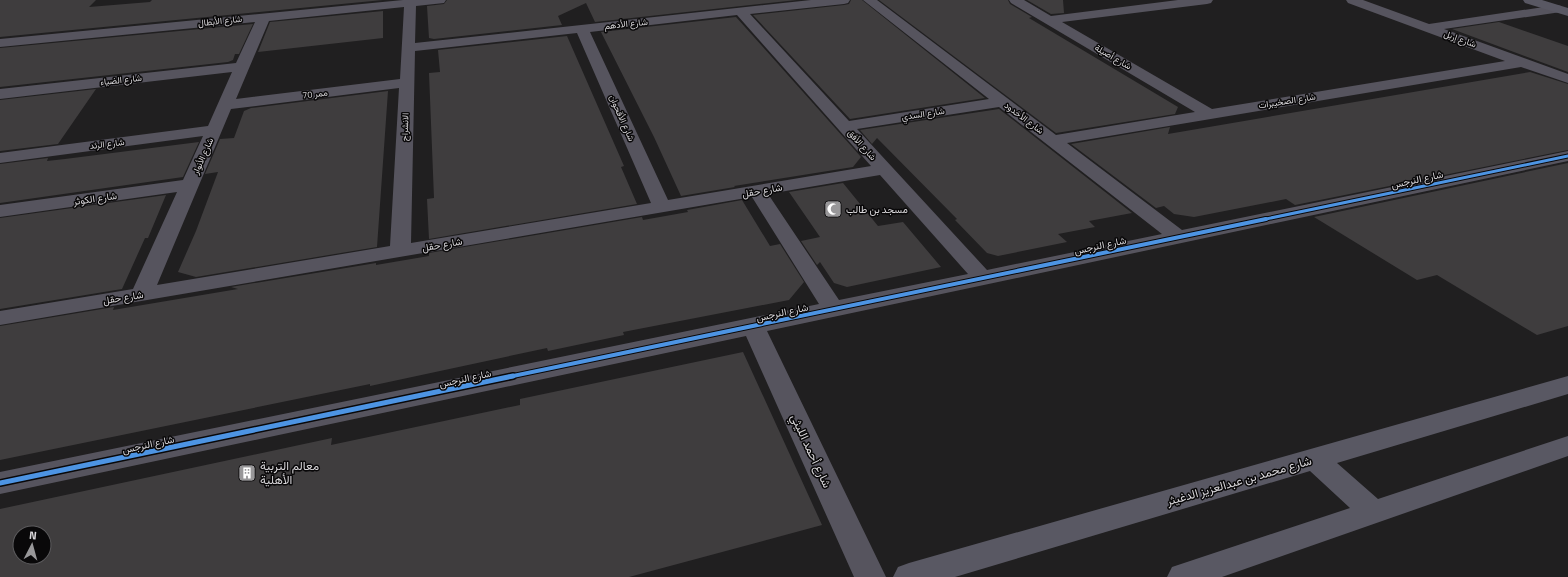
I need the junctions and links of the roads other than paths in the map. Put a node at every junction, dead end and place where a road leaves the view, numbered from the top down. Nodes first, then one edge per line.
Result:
1 (440, 0) edge
2 (844, 0) edge
3 (869, 0) edge
4 (1015, 0) edge
5 (1207, 0) edge
6 (1352, 0) edge
7 (1529, 0) edge
8 (1568, 1) edge
9 (410, 3) junction
10 (1562, 7) edge
11 (740, 12) junction
12 (264, 17) junction
13 (1050, 20) junction
14 (1428, 28) junction
15 (582, 29) junction
16 (0, 43) edge
17 (408, 48) junction
18 (1522, 62) junction
19 (242, 67) junction
20 (1568, 79) edge
21 (406, 83) junction
22 (0, 94) edge
23 (1002, 102) junction
24 (224, 105) junction
25 (1210, 114) junction
26 (845, 126) junction
27 (214, 130) junction
28 (1052, 140) junction
29 (1568, 156) edge
30 (0, 158) edge
31 (885, 170) junction
32 (190, 185) junction
33 (757, 191) junction
34 (662, 207) junction
35 (0, 211) edge
36 (1179, 237) junction
37 (400, 251) junction
38 (983, 278) junction
39 (142, 294) junction
40 (833, 309) junction
41 (0, 318) edge
42 (753, 326) junction
43 (1568, 385) edge
44 (1568, 446) edge
45 (1315, 459) junction
46 (0, 483) edge
47 (1373, 512) junction
48 (870, 577) edge
49 (909, 577) edge
50 (1183, 577) edge

1 - 9 street, شارع الأبطال
2 - 11 street, شارع الأدهم
3 - 23 street, شارع الأخدود
4 - 13 street, شارع أصيلة
5 - 13 street
6 - 14 street, شارع إربل
7 - 10 street
8 - 10 street
9 - 12 street, شارع الأبطال
9 - 17 street, الانشراح
10 - 14 street
11 - 15 street, شارع الأدهم
11 - 26 street, شارع الأفق
12 - 16 street, شارع الأبطال
12 - 19 street, شارع الأنوار
13 - 25 street, شارع أصيلة
14 - 18 street, شارع إربل
15 - 17 street, شارع الأدهم
15 - 34 street, شارع الأقحوان
17 - 21 street, الانشراح
18 - 20 street, شارع إربل
18 - 25 street, شارع الصخيبرات
19 - 22 street, شارع الضياء
19 - 24 street, شارع الأنوار
21 - 24 street, ممر 70
21 - 37 street, الانشراح
23 - 26 street, شارع السدي
23 - 28 street, شارع الأخدود
24 - 27 street, شارع الأنوار
25 - 28 street, شارع الصخيبرات
26 - 31 street, شارع الأفق
27 - 30 street, شارع الرئد
27 - 32 street, شارع الأنوار
28 - 36 street, شارع الأخدود
29 - 36 street, شارع النرجس
31 - 33 street, شارع حقل
31 - 38 street, شارع الأفق
32 - 35 street, شارع الكوثر
32 - 39 street, شارع الأنوار
33 - 34 street, شارع حقل
33 - 40 street
34 - 37 street, شارع حقل
36 - 38 street, شارع النرجس
37 - 39 street, شارع حقل
38 - 40 street, شارع النرجس
39 - 41 street, شارع حقل
40 - 42 street, شارع النرجس
42 - 46 street, شارع النرجس
42 - 48 street, شارع أحمد الليثي
43 - 45 street, شارع محمد بن عبدالعزيز الدغيثر
44 - 47 street
45 - 47 street
45 - 49 street, شارع محمد بن عبدالعزيز الدغيثر
47 - 50 street

